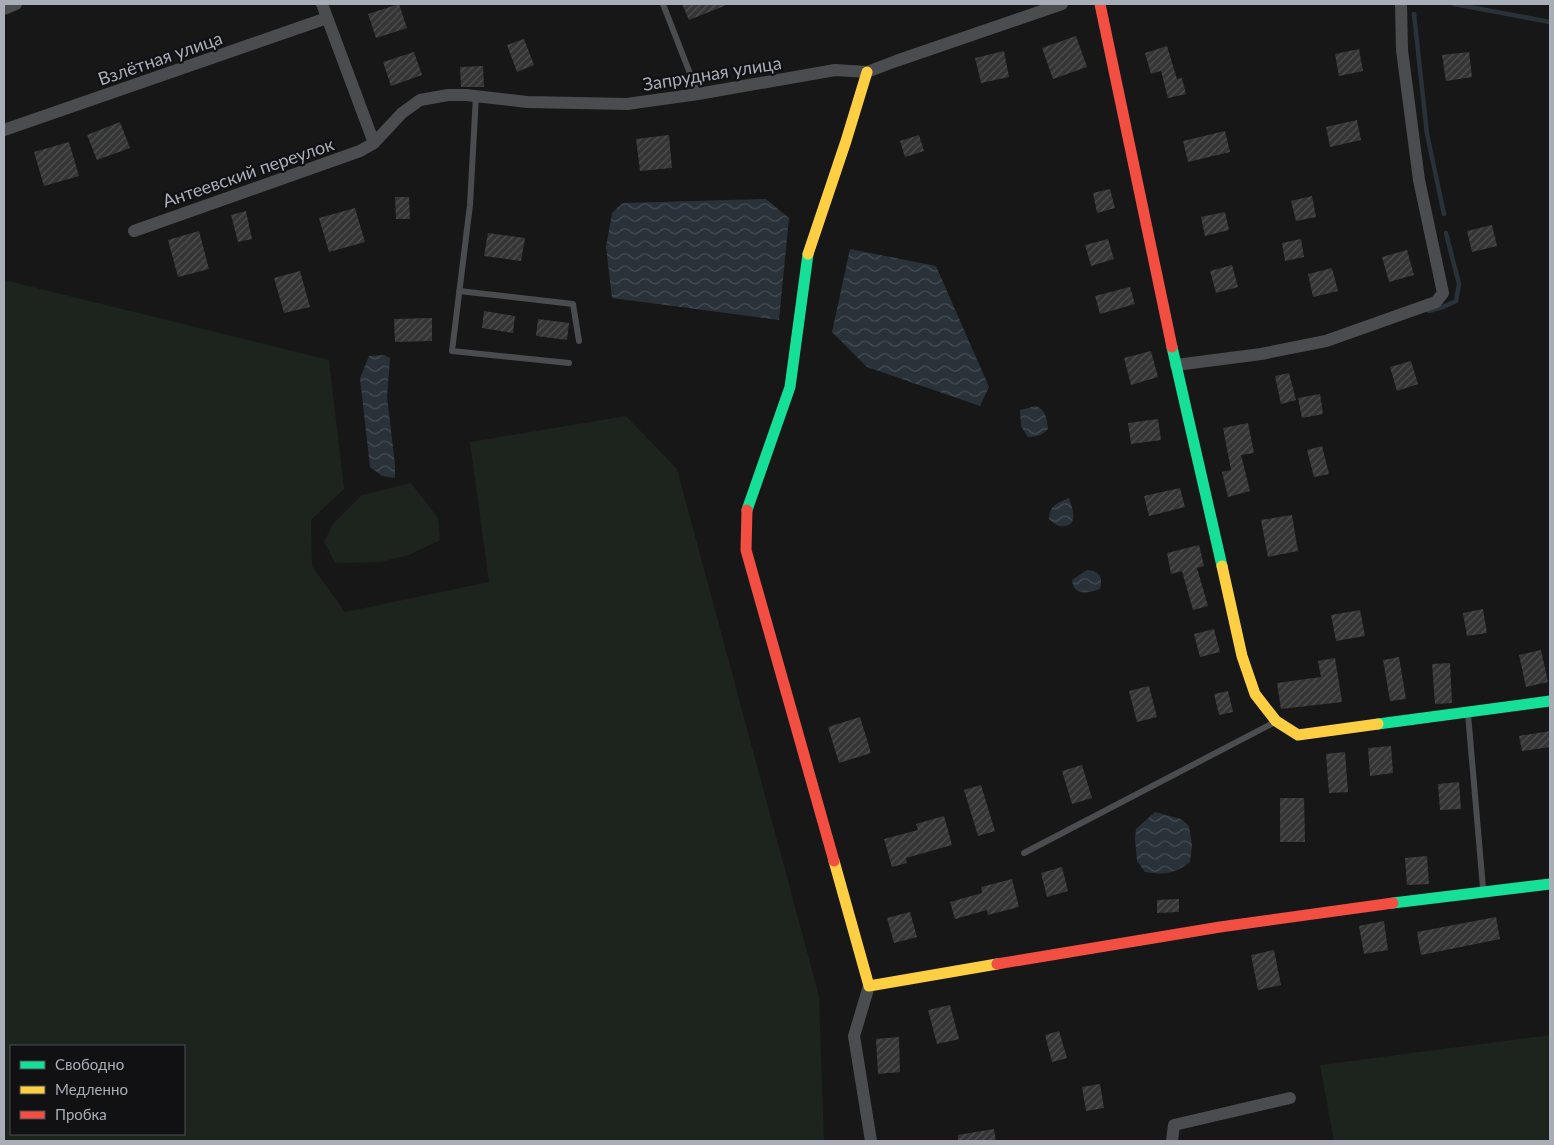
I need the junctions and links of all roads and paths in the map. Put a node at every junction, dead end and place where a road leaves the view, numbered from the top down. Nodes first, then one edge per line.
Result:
1 (16, 4) edge
2 (322, 4) edge
3 (662, 4) edge
4 (1062, 4) edge
5 (1100, 4) edge
6 (1401, 4) edge
7 (4, 8) edge
8 (327, 18) junction
9 (867, 72) junction
10 (698, 94) junction
11 (476, 96) junction
12 (4, 130) edge
13 (374, 143) junction
14 (134, 231) dead end
15 (459, 291) junction
16 (579, 341) dead end
17 (569, 363) dead end
18 (1176, 365) junction
19 (1550, 701) edge
20 (1468, 713) junction
21 (1276, 721) junction
22 (1024, 853) dead end
23 (1550, 884) edge
24 (1484, 892) junction
25 (869, 986) junction
26 (1290, 1098) dead end
27 (871, 1141) edge
28 (1172, 1141) edge

1 - 7 street
2 - 8 street
3 - 10 lane
4 - 9 street, Запрудная улица
5 - 18 street
6 - 18 street
8 - 12 street, Взлётная улица
8 - 13 street
9 - 10 street, Запрудная улица
9 - 25 street
10 - 11 street, Запрудная улица
11 - 13 street, Запрудная улица
11 - 15 lane
13 - 14 street, Антеевский переулок
15 - 16 lane
15 - 17 lane
18 - 21 street
19 - 20 street
20 - 21 street
20 - 24 lane
21 - 22 lane
23 - 24 street
24 - 25 street
25 - 27 street
26 - 28 street

